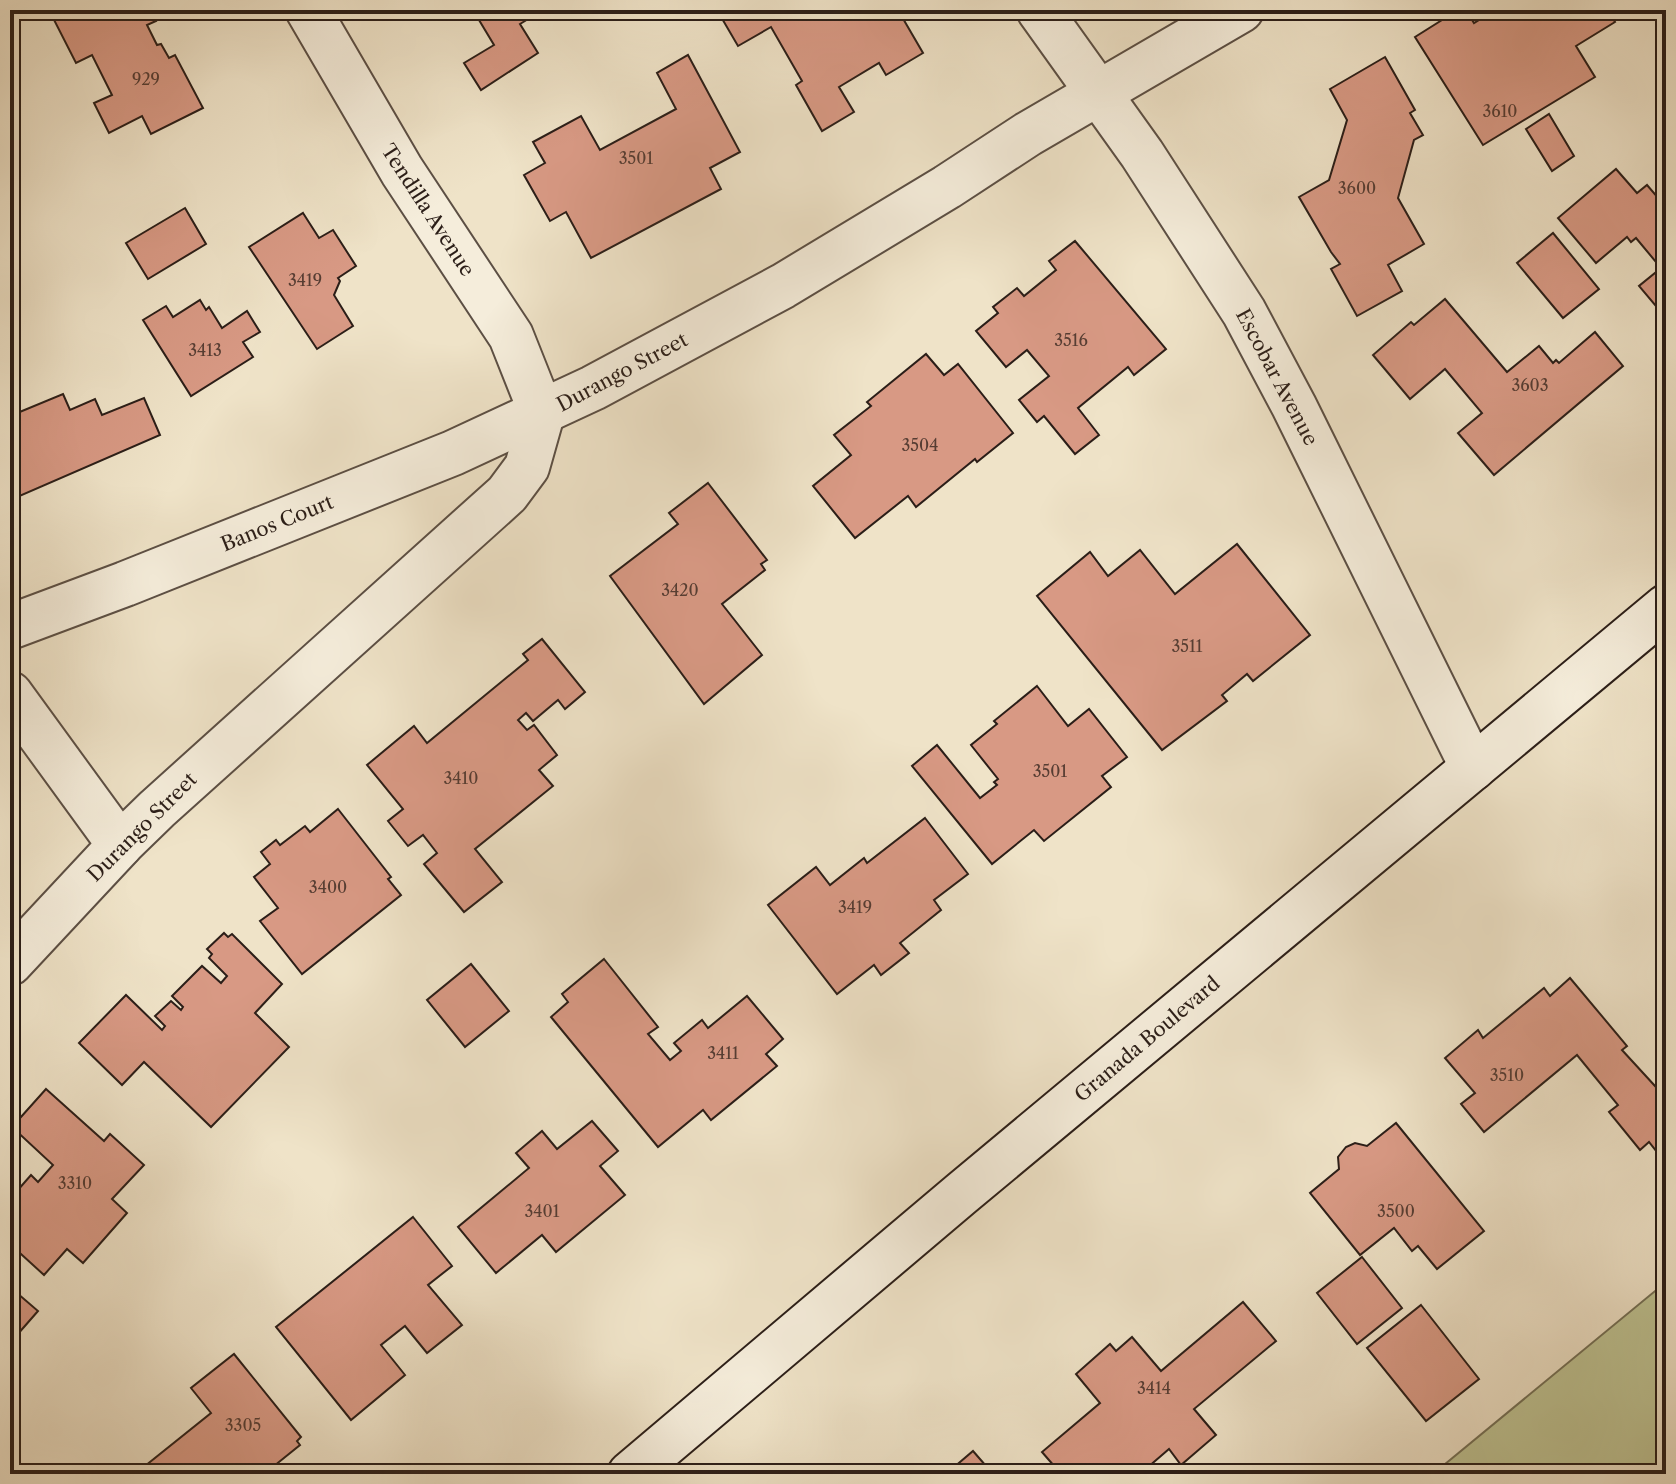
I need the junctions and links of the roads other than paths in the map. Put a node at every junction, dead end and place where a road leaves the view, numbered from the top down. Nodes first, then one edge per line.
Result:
1 (308, 10) edge
2 (1039, 10) edge
3 (1241, 10) edge
4 (1098, 94) junction
5 (542, 414) junction
6 (1666, 607) edge
7 (10, 627) edge
8 (10, 694) edge
9 (1473, 768) junction
10 (120, 845) junction
11 (10, 963) edge
12 (630, 1474) edge

1 - 5 street, Tendilla Avenue
2 - 4 street, Escobar Avenue
3 - 4 street, Durango Street
4 - 5 street, Durango Street
4 - 9 street, Escobar Avenue
5 - 7 street, Banos Court
5 - 10 street, Durango Street
6 - 9 street, Granada Boulevard
8 - 10 street
9 - 12 street, Granada Boulevard
10 - 11 street, Durango Street

